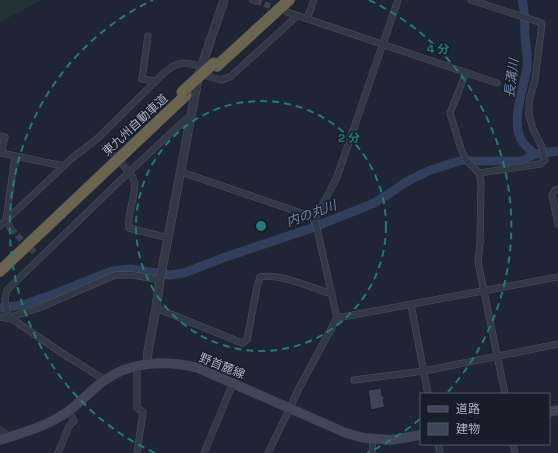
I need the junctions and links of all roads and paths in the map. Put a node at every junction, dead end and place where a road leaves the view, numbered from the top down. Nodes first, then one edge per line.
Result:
1 (224, 0) edge
2 (282, 0) edge
3 (289, 0) edge
4 (314, 0) edge
5 (398, 0) edge
6 (471, 0) edge
7 (287, 12) tunnel mouth
8 (297, 16) junction
9 (307, 19) junction
10 (148, 36) dead end
11 (383, 44) junction
12 (215, 65) junction
13 (200, 70) junction
14 (466, 73) junction
15 (154, 81) junction
16 (497, 83) dead end
17 (184, 94) junction
18 (191, 119) junction
19 (0, 136) edge
20 (98, 138) junction
21 (103, 144) tunnel mouth
22 (15, 157) junction
23 (122, 164) tunnel mouth
24 (63, 166) junction
25 (129, 172) junction
26 (181, 172) junction
27 (479, 173) junction
28 (558, 189) edge
29 (6, 220) junction
30 (314, 221) junction
31 (558, 224) edge
32 (0, 226) edge
33 (11, 229) tunnel mouth
34 (168, 238) junction
35 (0, 264) edge
36 (0, 271) edge
37 (558, 278) edge
38 (160, 280) junction
39 (483, 291) junction
40 (332, 294) junction
41 (411, 305) junction
42 (156, 308) junction
43 (0, 317) edge
44 (8, 318) junction
45 (337, 318) junction
46 (558, 344) edge
47 (496, 357) junction
48 (147, 364) junction
49 (137, 366) junction
50 (424, 371) junction
51 (105, 380) junction
52 (354, 380) dead end
53 (233, 383) junction
54 (428, 393) edge
55 (505, 393) edge
56 (290, 408) junction
57 (69, 411) junction
58 (0, 430) edge
59 (420, 436) edge
60 (10, 437) junction
61 (373, 438) junction
62 (0, 440) edge
63 (58, 453) edge
64 (137, 453) edge
65 (204, 453) edge
66 (268, 453) edge
67 (372, 453) edge

1 - 13 street
2 - 12 highway, 東九州自動車道
3 - 12 highway, 東九州自動車道
4 - 9 street
5 - 11 street
6 - 27 street
7 - 8 street
8 - 9 street
8 - 13 street
9 - 11 street
10 - 15 street
11 - 14 street
11 - 30 street
12 - 17 highway, 東九州自動車道
13 - 15 street
13 - 18 street
14 - 16 street
14 - 27 street
15 - 20 street
17 - 35 highway, 東九州自動車道
17 - 36 highway, 東九州自動車道
18 - 25 street
18 - 26 street
19 - 22 street
20 - 21 street
20 - 24 street
22 - 24 street
22 - 29 street
23 - 25 street
24 - 29 street
25 - 34 street
25 - 44 street
26 - 30 street
26 - 34 street
27 - 39 street
28 - 31 street
29 - 32 street
29 - 33 street
30 - 40 street
34 - 38 street
37 - 39 street
38 - 42 street
38 - 44 street
39 - 41 street
39 - 47 street
40 - 42 street
40 - 45 street
41 - 45 street
41 - 50 street
42 - 48 street
43 - 44 street
44 - 51 street
45 - 56 street
46 - 47 street
47 - 50 street
47 - 55 street
48 - 49 main road, 野首麓線
48 - 53 main road, 野首麓線
49 - 51 main road, 野首麓線
49 - 64 street
50 - 52 street
50 - 54 street
51 - 57 main road, 野首麓線
53 - 56 main road, 野首麓線
53 - 65 street
56 - 61 main road, 野首麓線
56 - 66 street
57 - 60 main road, 野首麓線
57 - 63 street
58 - 60 street
59 - 61 main road, 野首麓線
60 - 62 main road, 野首麓線
61 - 67 street

